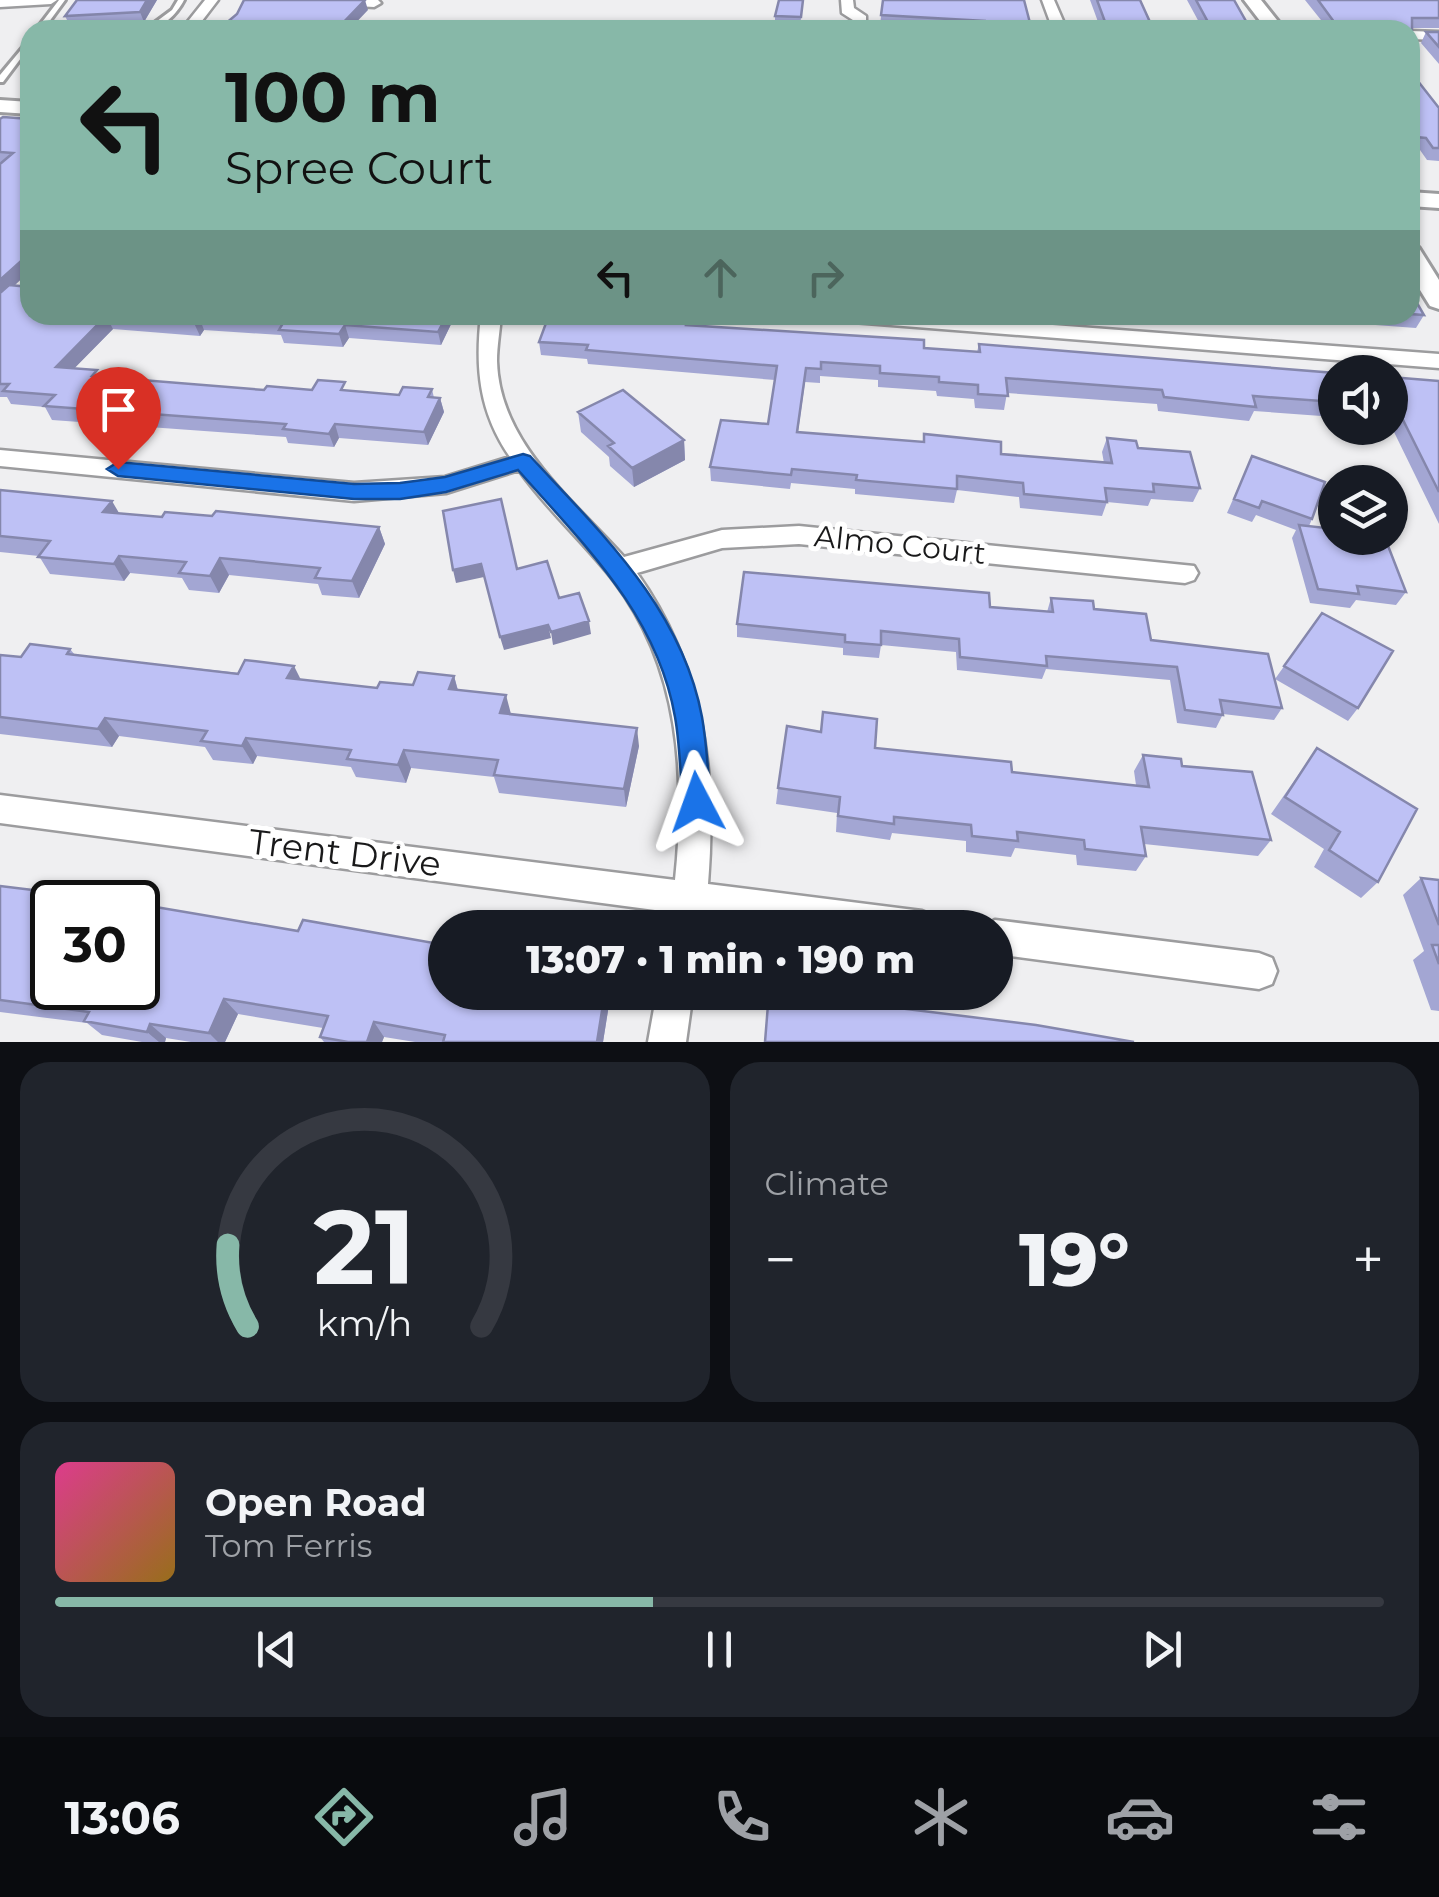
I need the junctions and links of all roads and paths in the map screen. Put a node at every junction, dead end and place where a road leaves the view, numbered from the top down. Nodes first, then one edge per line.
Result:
1 (51, 0) edge
2 (62, 0) edge
3 (181, 0) edge
4 (212, 0) edge
5 (322, 0) edge
6 (847, 0) edge
7 (1252, 0) edge
8 (0, 2) edge
9 (374, 2) edge
10 (861, 19) dead end
11 (47, 20) edge
12 (162, 20) edge
13 (196, 20) edge
14 (1268, 20) edge
15 (20, 55) edge
16 (0, 80) edge
17 (1420, 270) edge
18 (1439, 301) edge
19 (489, 325) edge
20 (970, 325) edge
21 (1439, 361) edge
22 (0, 458) edge
23 (523, 462) junction
24 (620, 570) junction
25 (1185, 573) dead end
26 (0, 809) edge
27 (674, 910) edge
28 (687, 910) edge
29 (1013, 939) edge
30 (1259, 971) dead end
31 (672, 1010) edge
32 (667, 1042) edge

1 - 8 street
2 - 11 lane
3 - 12 lane
4 - 13 street
5 - 9 street
6 - 10 street
7 - 14 street
15 - 16 lane
17 - 18 street
19 - 23 street
20 - 21 street
22 - 23 street
23 - 24 street
24 - 25 street, Almo Court
24 - 28 street
26 - 27 street, Trent Drive
29 - 30 street
31 - 32 street

